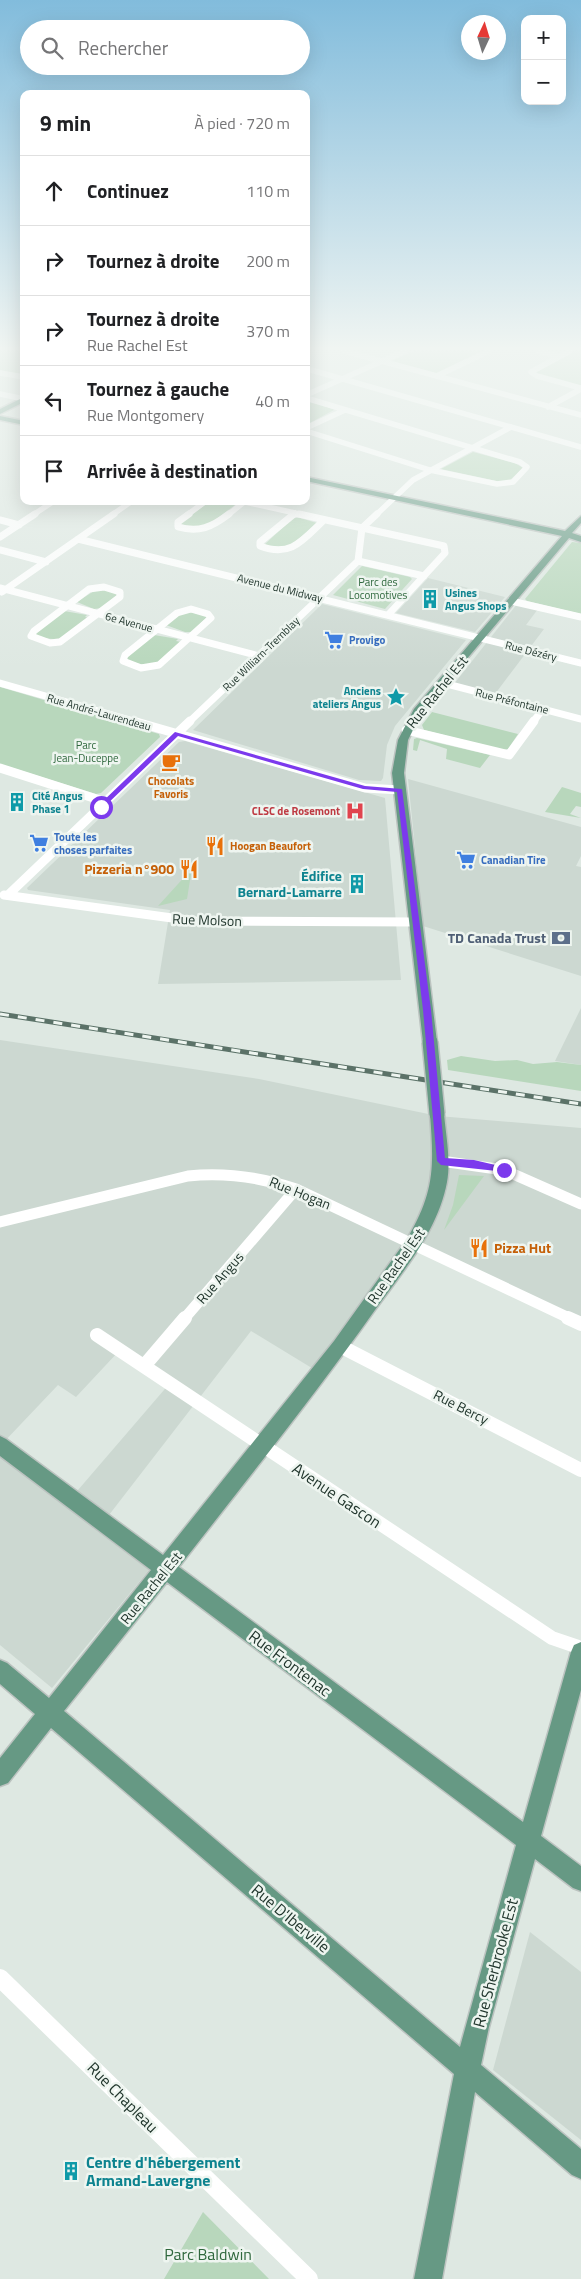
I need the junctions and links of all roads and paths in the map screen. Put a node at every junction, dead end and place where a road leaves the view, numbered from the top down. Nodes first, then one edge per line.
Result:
1 (391, 457) edge
2 (454, 457) edge
3 (504, 457) edge
4 (430, 470) junction
5 (310, 480) edge
6 (310, 485) edge
7 (393, 500) junction
8 (48, 505) edge
9 (126, 505) edge
10 (201, 505) edge
11 (238, 505) edge
12 (256, 505) edge
13 (295, 513) junction
14 (581, 518) edge
15 (0, 520) edge
16 (324, 520) junction
17 (19, 525) junction
18 (362, 528) junction
19 (564, 535) junction
20 (0, 537) edge
21 (78, 539) junction
22 (581, 539) edge
23 (0, 550) edge
24 (358, 561) junction
25 (46, 562) junction
26 (424, 576) junction
27 (2, 591) edge
28 (320, 598) junction
29 (511, 601) junction
30 (67, 606) junction
31 (98, 614) junction
32 (388, 615) junction
33 (581, 617) edge
34 (156, 630) junction
35 (190, 638) junction
36 (480, 639) junction
37 (259, 656) junction
38 (581, 664) edge
39 (0, 683) edge
40 (443, 683) junction
41 (543, 709) junction
42 (581, 719) edge
43 (406, 730) junction
44 (177, 734) junction
45 (0, 768) edge
46 (400, 790) junction
47 (106, 802) junction
48 (4, 895) edge
49 (415, 922) junction
50 (441, 1161) junction
51 (296, 1189) junction
52 (581, 1204) edge
53 (0, 1222) edge
54 (413, 1244) junction
55 (581, 1324) edge
56 (97, 1335) dead end
57 (340, 1346) junction
58 (144, 1366) junction
59 (0, 1445) edge
60 (263, 1446) junction
61 (581, 1470) edge
62 (165, 1571) junction
63 (581, 1648) edge
64 (581, 1652) edge
65 (0, 1670) edge
66 (51, 1713) junction
67 (0, 1775) edge
68 (529, 1841) junction
69 (581, 1880) edge
70 (0, 1978) edge
71 (468, 2069) junction
72 (581, 2166) edge
73 (309, 2279) edge
74 (428, 2279) edge

1 - 4 street
2 - 4 street
3 - 4 street
4 - 7 street
5 - 7 main road
6 - 7 main road
7 - 18 street
7 - 19 main road
8 - 17 street
9 - 21 street
10 - 11 street
12 - 13 street
13 - 16 street
13 - 16 street
14 - 19 main road, Rue Rachel Est
15 - 17 street
16 - 18 street
17 - 20 street
18 - 24 street
18 - 26 street
19 - 22 main road
19 - 29 main road, Rue Rachel Est
21 - 25 street
21 - 28 street, Avenue du Midway
23 - 25 street
24 - 26 street
24 - 28 street, Rue William-Tremblay
25 - 27 street
26 - 32 street
27 - 30 street, 6e Avenue
28 - 32 street, Avenue du Midway
28 - 37 street, Rue William-Tremblay
29 - 33 street
29 - 36 main road, Rue Rachel Est
30 - 31 street, 6e Avenue
30 - 31 street
30 - 31 street
31 - 34 street, 6e Avenue
32 - 36 street, Avenue du Midway
34 - 35 street, 6e Avenue
34 - 35 street
34 - 35 street
35 - 37 street, 6e Avenue
36 - 38 street, Rue Dézéry
36 - 40 main road, Rue Rachel Est
37 - 44 street, Rue William-Tremblay
39 - 44 street, Rue André-Laurendeau
40 - 41 street, Rue Préfontaine
40 - 43 main road, Rue Rachel Est
41 - 42 street, Rue Préfontaine
41 - 43 street
43 - 46 main road, Rue Rachel Est
44 - 46 street, Rue André-Laurendeau
44 - 47 street, Rue William-Tremblay
45 - 47 street
46 - 49 main road, Rue Rachel Est
47 - 48 street, Rue William-Tremblay
48 - 49 street, Rue Molson
49 - 50 main road, Rue Rachel Est, bridge
50 - 52 street
50 - 54 main road, Rue Rachel Est
51 - 53 street, Rue Hogan
51 - 54 street, Rue Hogan
51 - 58 street, Rue Angus
54 - 55 street, Rue Hogan
54 - 57 main road, Rue Rachel Est
56 - 58 street, Avenue Gascon
57 - 60 main road, Rue Rachel Est
57 - 61 street, Rue Bercy
58 - 60 street, Avenue Gascon
59 - 62 main road, Rue Frontenac
60 - 62 main road, Rue Rachel Est
60 - 63 street, Avenue Gascon
62 - 66 main road, Rue Rachel Est
62 - 68 main road, Rue Frontenac
64 - 68 main road, Rue Sherbrooke Est
65 - 66 main road, Rue D'Iberville
66 - 67 main road, Rue Rachel Est
66 - 71 main road, Rue D'Iberville
68 - 69 main road, Rue Frontenac
68 - 71 main road, Rue Sherbrooke Est
70 - 73 street, Rue Chapleau
71 - 72 main road, Rue D'Iberville
71 - 74 main road, Rue Sherbrooke Est

